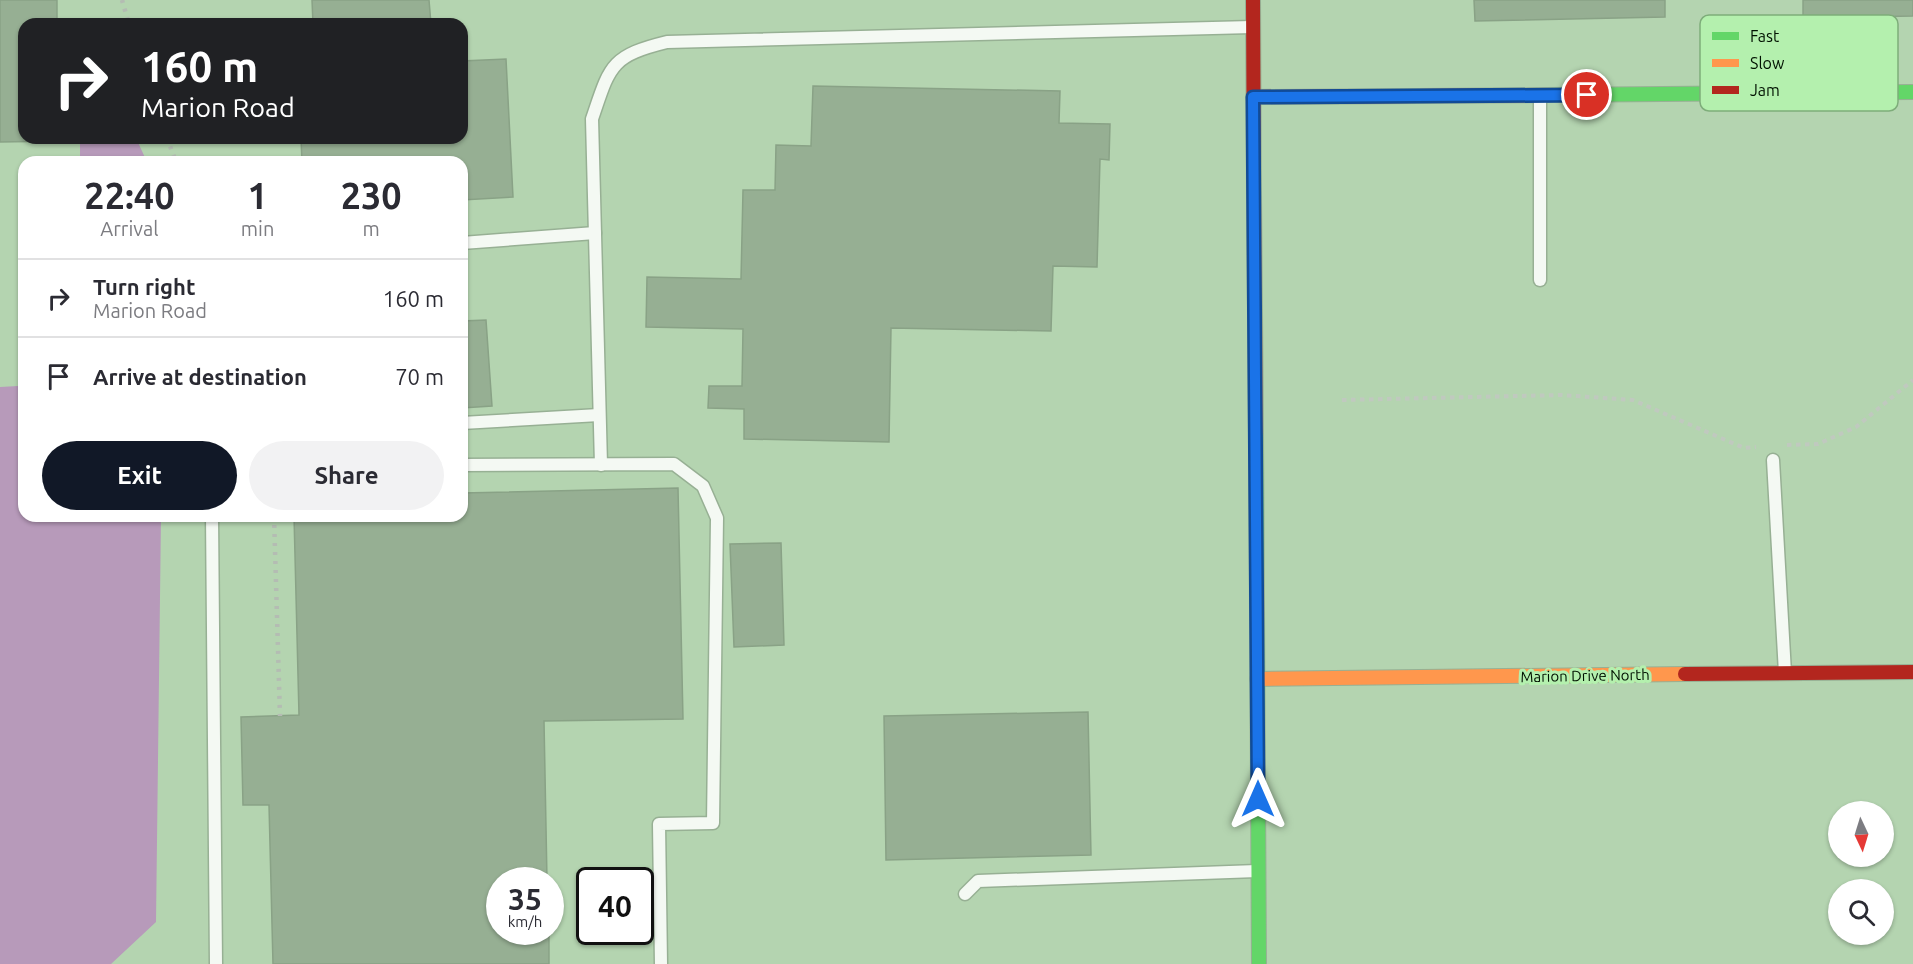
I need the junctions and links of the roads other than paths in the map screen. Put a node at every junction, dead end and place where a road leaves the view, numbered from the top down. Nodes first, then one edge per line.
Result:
1 (1253, 0) edge
2 (1253, 27) junction
3 (1898, 92) edge
4 (1913, 92) edge
5 (1700, 94) edge
6 (1540, 95) junction
7 (1253, 97) junction
8 (594, 233) junction
9 (468, 243) edge
10 (1540, 280) dead end
11 (599, 415) junction
12 (468, 423) edge
13 (1773, 460) dead end
14 (468, 465) edge
15 (601, 465) junction
16 (212, 522) edge
17 (1913, 672) edge
18 (1785, 674) junction
19 (1257, 680) junction
20 (1259, 871) junction
21 (965, 894) dead end
22 (216, 964) edge
23 (661, 964) edge
24 (1259, 964) edge

1 - 2 street
2 - 7 street
2 - 8 lane
3 - 4 street
5 - 6 street
6 - 7 street
6 - 10 lane
7 - 19 street
8 - 9 lane
8 - 11 lane
11 - 12 lane
11 - 15 lane
13 - 18 lane
14 - 15 lane
15 - 23 lane
16 - 22 lane
17 - 18 street, Marion Drive North
18 - 19 street, Marion Drive North
19 - 20 street
20 - 21 lane
20 - 24 street

